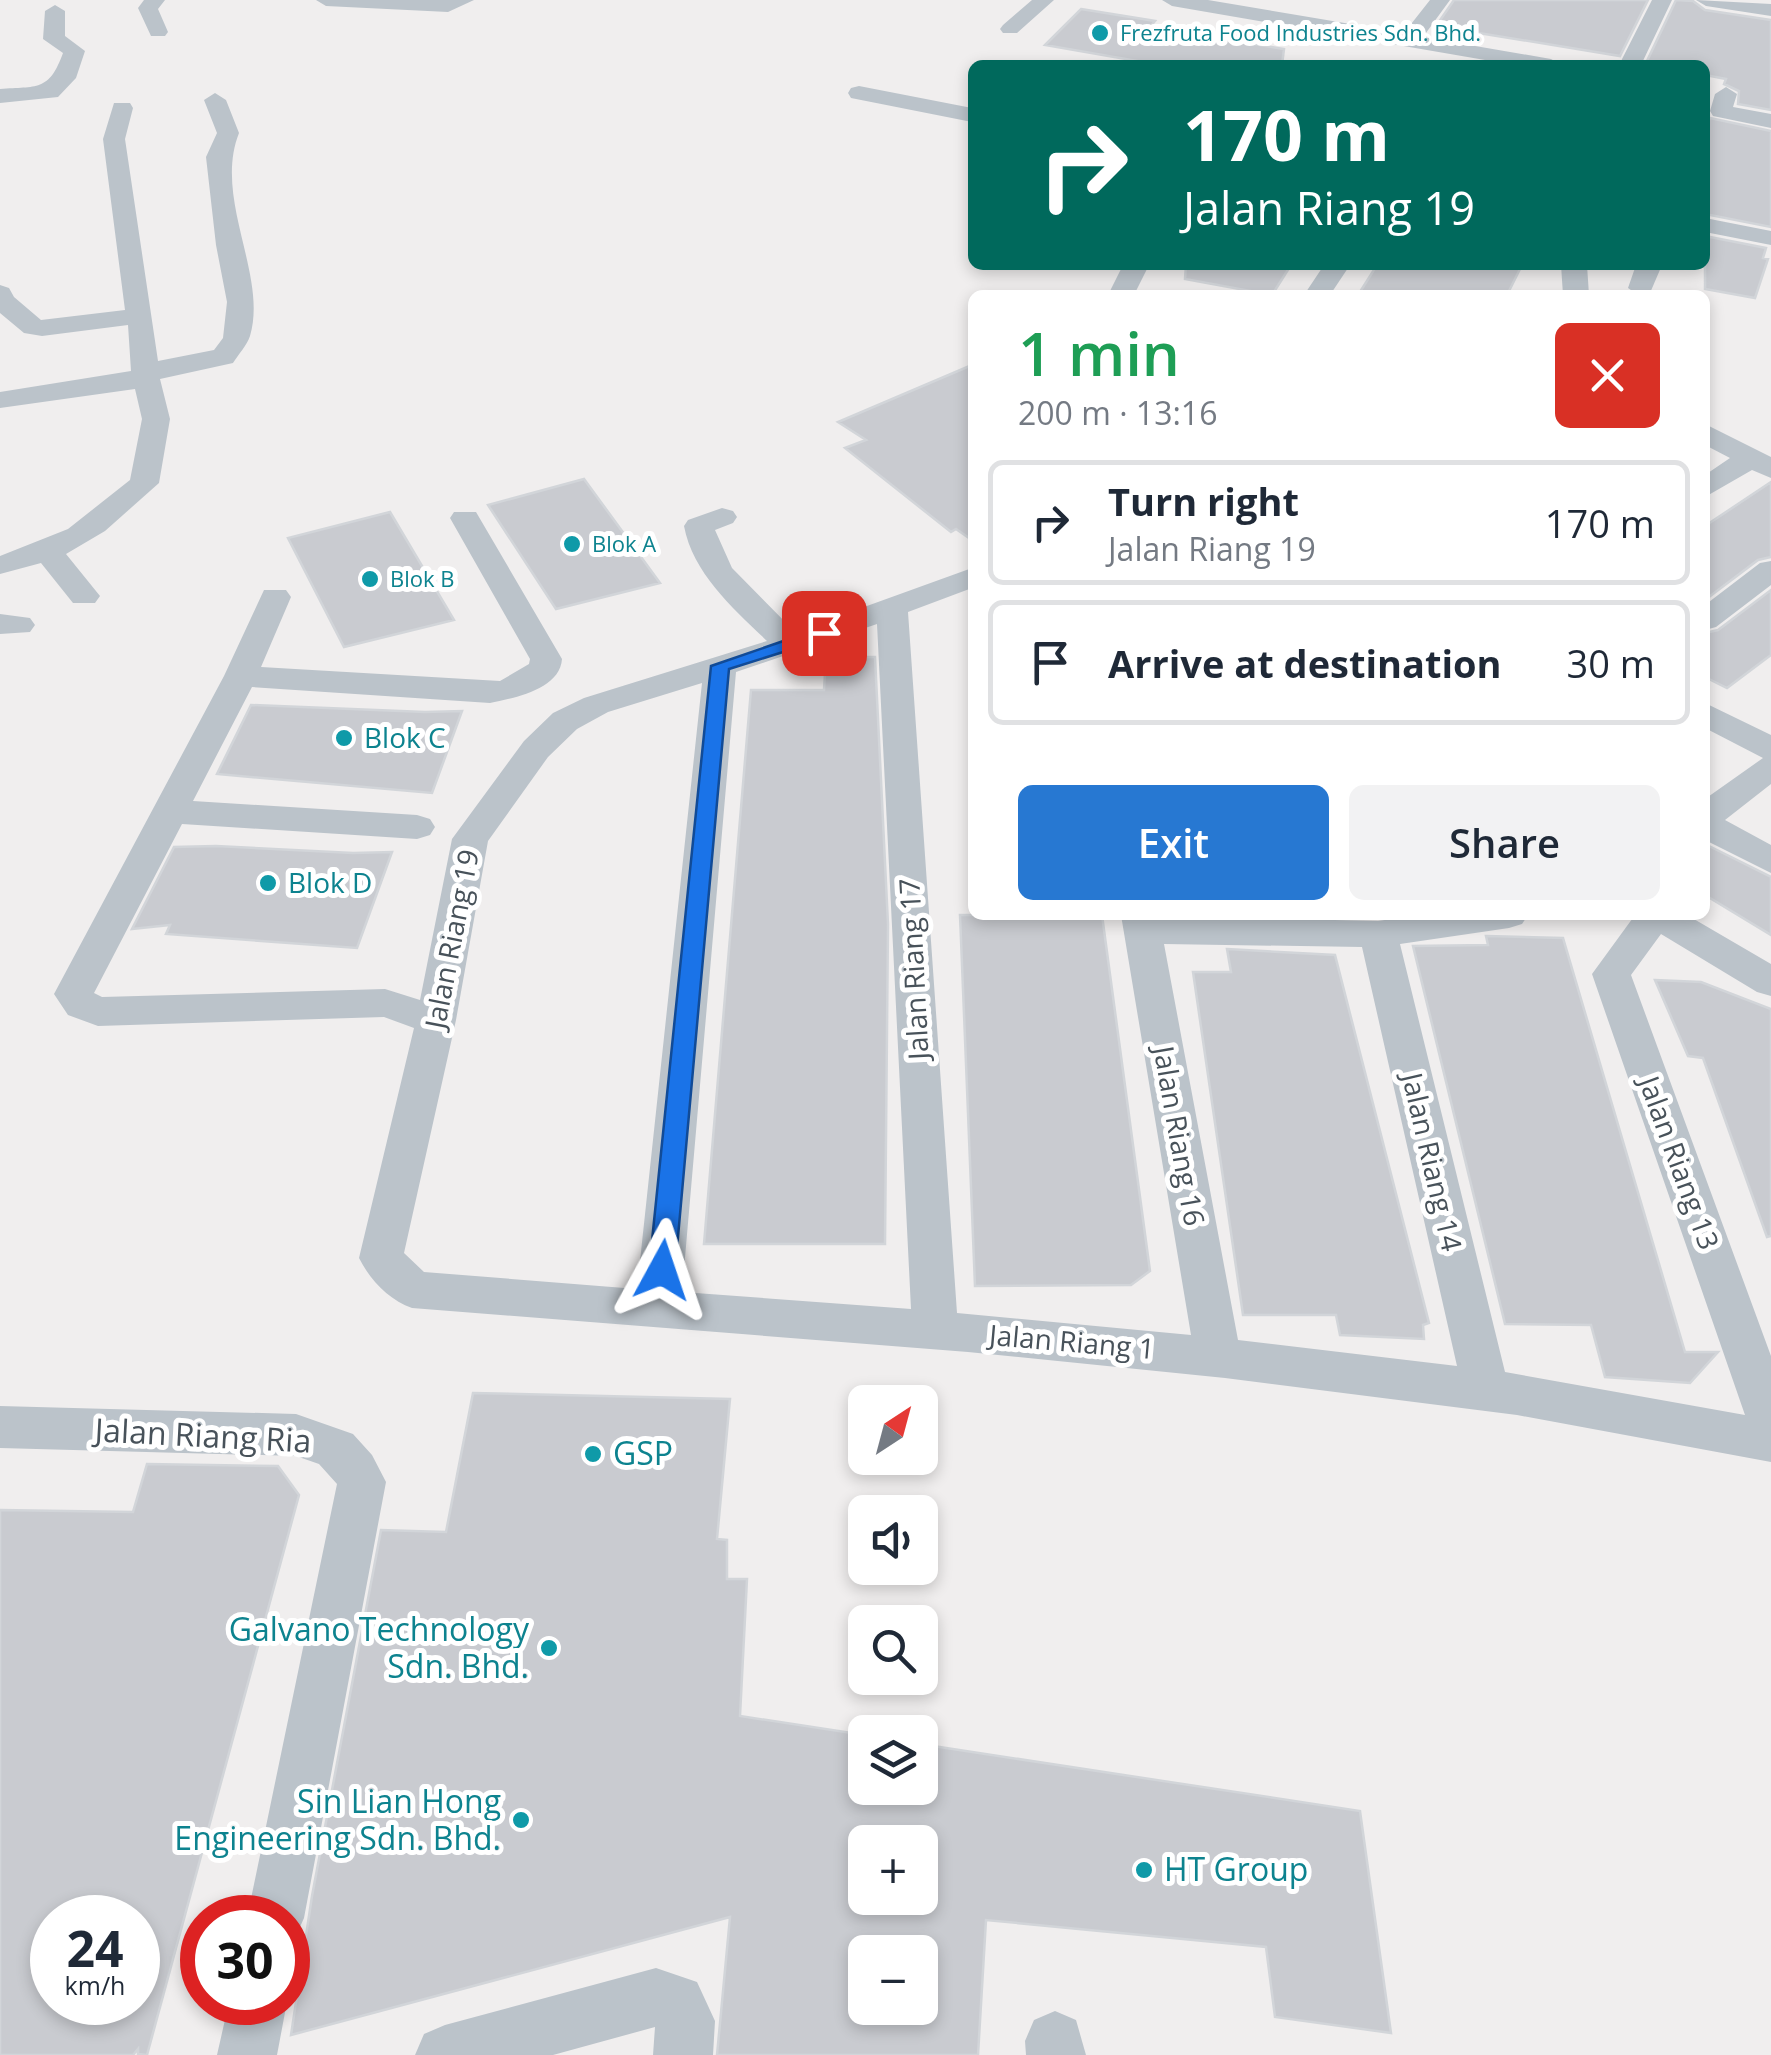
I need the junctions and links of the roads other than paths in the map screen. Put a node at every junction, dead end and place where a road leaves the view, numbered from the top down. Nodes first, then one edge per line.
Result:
1 (155, 0) edge
2 (326, 0) edge
3 (464, 0) edge
4 (1044, 0) edge
5 (1172, 0) edge
6 (1440, 0) edge
7 (1662, 0) edge
8 (1706, 0) edge
9 (1249, 6) edge
10 (1771, 10) edge
11 (56, 11) dead end
12 (1298, 22) junction
13 (1010, 30) dead end
14 (158, 32) dead end
15 (1282, 41) dead end
16 (1409, 41) junction
17 (1521, 60) edge
18 (1632, 60) edge
19 (1716, 92) edge
20 (859, 93) dead end
21 (0, 96) edge
22 (215, 100) dead end
23 (1771, 101) edge
24 (122, 108) dead end
25 (968, 115) edge
26 (1771, 121) edge
27 (1710, 226) edge
28 (1771, 238) edge
29 (0, 292) edge
30 (140, 316) junction
31 (145, 375) junction
32 (0, 400) edge
33 (1710, 436) edge
34 (1760, 464) edge
35 (1710, 486) edge
36 (722, 517) dead end
37 (465, 518) dead end
38 (48, 552) junction
39 (0, 565) edge
40 (1771, 570) edge
41 (968, 579) edge
42 (84, 596) dead end
43 (276, 597) dead end
44 (892, 608) junction
45 (1710, 616) edge
46 (790, 645) junction
47 (720, 666) junction
48 (241, 676) junction
49 (1710, 717) edge
50 (1767, 746) edge
51 (169, 812) junction
52 (1710, 814) edge
53 (1710, 823) edge
54 (416, 827) dead end
55 (1771, 862) edge
56 (1475, 920) edge
57 (1652, 920) edge
58 (1665, 920) edge
59 (1141, 922) edge
60 (1378, 934) junction
61 (448, 944) junction
62 (1771, 982) edge
63 (385, 1003) junction
64 (436, 1020) junction
65 (382, 1258) joint
66 (658, 1308) junction
67 (935, 1330) junction
68 (1218, 1356) junction
69 (1486, 1390) junction
70 (1771, 1421) edge
71 (0, 1427) edge
72 (1771, 1441) edge
73 (280, 1895) edge
74 (254, 2025) edge
75 (679, 2029) edge
76 (457, 2053) edge
77 (248, 2055) edge

1 - 14 street
2 - 3 street
4 - 13 street
5 - 9 street
6 - 16 street
7 - 18 street
8 - 10 street
9 - 12 street
11 - 21 street
12 - 15 street
12 - 16 street
16 - 17 street
19 - 23 street
19 - 26 street
20 - 25 street
22 - 31 street
24 - 30 street
27 - 28 street
29 - 30 street
30 - 31 street
31 - 32 street
31 - 38 street
33 - 34 street
34 - 35 street
36 - 46 street
37 - 48 street
38 - 39 street
38 - 42 street
40 - 45 street
41 - 44 street, Jalan Riang 19
43 - 48 street
44 - 46 street, Jalan Riang 19
44 - 67 street, Jalan Riang 17
46 - 47 street, Jalan Riang 19
47 - 61 street, Jalan Riang 19
47 - 66 street
48 - 51 street
49 - 50 street
50 - 52 street
51 - 54 street
51 - 63 street
53 - 55 street
56 - 60 street
57 - 70 street, Jalan Riang 13
58 - 62 street
59 - 60 street
59 - 68 street, Jalan Riang 16
60 - 69 street, Jalan Riang 14
61 - 63 street
61 - 64 street, Jalan Riang 19
63 - 64 street
64 - 65 street, Jalan Riang 19
65 - 66 street, Jalan Riang 1
66 - 67 street, Jalan Riang 1
67 - 68 street, Jalan Riang 1
68 - 69 street, Jalan Riang 1
69 - 72 street, Jalan Riang 1
71 - 73 street, Jalan Riang Ria
74 - 77 street
75 - 76 street

